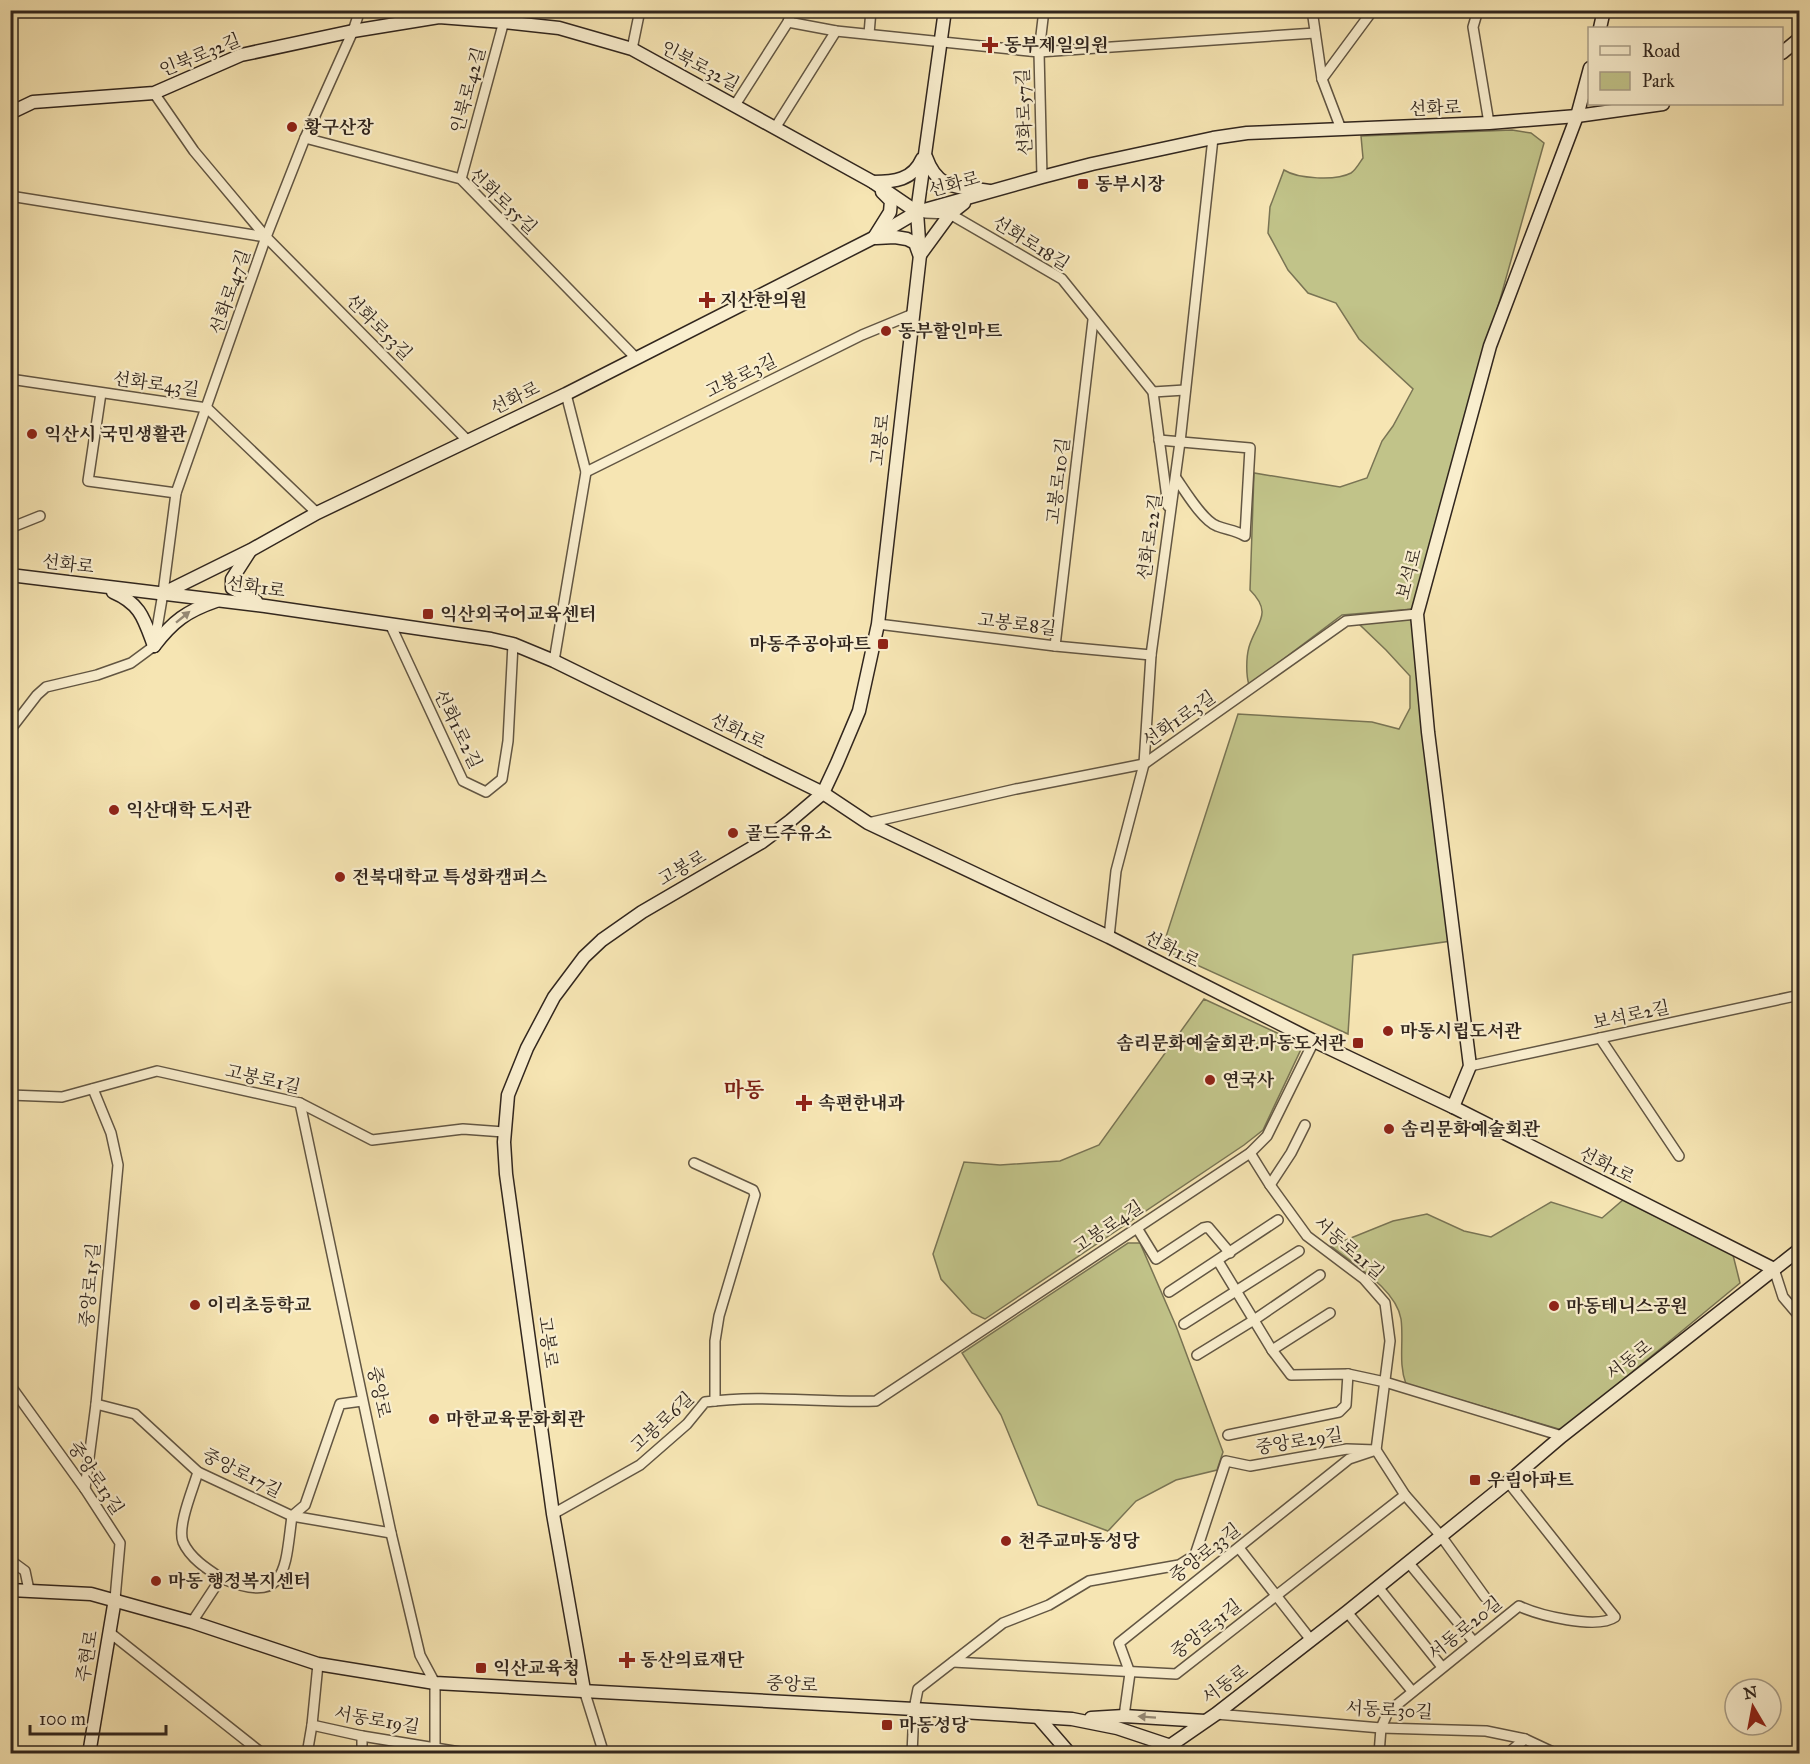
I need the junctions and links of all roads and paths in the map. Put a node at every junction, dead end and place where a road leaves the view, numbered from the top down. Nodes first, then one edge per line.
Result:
1 (360, 10) edge
2 (640, 10) edge
3 (792, 10) edge
4 (871, 10) edge
5 (945, 10) edge
6 (1044, 10) edge
7 (1312, 10) edge
8 (1373, 10) edge
9 (1478, 10) edge
10 (1604, 10) edge
11 (506, 16) edge
12 (788, 22) junction
13 (1600, 27) edge
14 (353, 31) junction
15 (836, 31) junction
16 (1315, 33) junction
17 (869, 34) junction
18 (1800, 38) edge
19 (940, 42) junction
20 (632, 49) junction
21 (1039, 52) junction
22 (1783, 52) edge
23 (1588, 75) edge
24 (1322, 79) junction
25 (154, 93) junction
26 (735, 105) junction
27 (1656, 105) edge
28 (10, 113) edge
29 (1577, 116) junction
30 (1489, 123) junction
31 (775, 128) junction
32 (1341, 129) junction
33 (305, 138) junction
34 (1213, 138) junction
35 (925, 152) junction
36 (1042, 177) junction
37 (461, 179) junction
38 (873, 182) junction
39 (993, 191) junction
40 (10, 195) edge
41 (917, 212) junction
42 (950, 214) junction
43 (266, 237) junction
44 (873, 238) junction
45 (920, 255) junction
46 (913, 314) junction
47 (1093, 320) junction
48 (636, 358) junction
49 (10, 379) edge
50 (1185, 390) junction
51 (1153, 392) junction
52 (101, 393) junction
53 (566, 394) junction
54 (207, 408) junction
55 (1159, 440) junction
56 (468, 441) junction
57 (1180, 442) junction
58 (586, 472) junction
59 (1176, 478) junction
60 (176, 493) junction
61 (317, 513) junction
62 (1169, 514) junction
63 (40, 516) dead end
64 (10, 528) edge
65 (251, 550) junction
66 (10, 575) edge
67 (100, 586) junction
68 (163, 593) junction
69 (220, 600) junction
70 (265, 606) junction
71 (1418, 614) junction
72 (879, 624) junction
73 (391, 626) junction
74 (513, 644) junction
75 (154, 646) junction
76 (1055, 646) junction
77 (1151, 655) junction
78 (554, 662) junction
79 (10, 730) edge
80 (1144, 764) junction
81 (823, 793) junction
82 (868, 823) junction
83 (1109, 937) junction
84 (1800, 995) edge
85 (1600, 1038) junction
86 (1314, 1041) junction
87 (1470, 1066) junction
88 (93, 1089) junction
89 (10, 1095) edge
90 (300, 1104) junction
91 (1453, 1107) junction
92 (1305, 1125) dead end
93 (504, 1132) junction
94 (1250, 1153) junction
95 (1679, 1156) dead end
96 (694, 1163) dead end
97 (1270, 1185) junction
98 (1278, 1220) dead end
99 (1137, 1228) junction
100 (1800, 1249) edge
101 (1299, 1251) dead end
102 (1230, 1253) junction
103 (1744, 1253) junction
104 (1218, 1261) junction
105 (1774, 1269) junction
106 (1320, 1275) dead end
107 (1748, 1289) junction
108 (1168, 1292) dead end
109 (1237, 1292) junction
110 (1330, 1312) dead end
111 (1800, 1317) edge
112 (1254, 1320) junction
113 (1184, 1324) dead end
114 (1272, 1350) junction
115 (1197, 1355) dead end
116 (1348, 1374) junction
117 (1385, 1382) junction
118 (10, 1385) edge
119 (362, 1401) junction
120 (715, 1401) junction
121 (876, 1401) joint
122 (96, 1404) junction
123 (1228, 1435) dead end
124 (1562, 1436) junction
125 (1376, 1450) junction
126 (198, 1473) junction
127 (1508, 1482) junction
128 (85, 1488) junction
129 (1405, 1495) junction
130 (553, 1514) junction
131 (292, 1516) junction
132 (391, 1533) junction
133 (1441, 1536) junction
134 (1239, 1548) junction
135 (10, 1560) edge
136 (1408, 1562) junction
137 (221, 1578) junction
138 (1378, 1587) junction
139 (29, 1590) junction
140 (11, 1592) edge
141 (1276, 1596) junction
142 (1485, 1597) dead end
143 (115, 1599) junction
144 (1347, 1612) junction
145 (192, 1622) junction
146 (110, 1632) junction
147 (1311, 1640) junction
148 (1474, 1642) junction
149 (953, 1662) junction
150 (318, 1664) junction
151 (1442, 1667) junction
152 (1130, 1673) junction
153 (435, 1683) junction
154 (584, 1690) junction
155 (1412, 1692) junction
156 (914, 1709) junction
157 (1124, 1716) junction
158 (1038, 1717) junction
159 (1210, 1717) junction
160 (1072, 1719) junction
161 (312, 1725) junction
162 (1381, 1728) junction
163 (362, 1736) junction
164 (1525, 1739) junction
165 (435, 1750) edge
166 (1167, 1751) edge
167 (89, 1754) edge
168 (263, 1754) edge
169 (307, 1754) edge
170 (362, 1754) edge
171 (472, 1754) edge
172 (604, 1754) edge
173 (912, 1754) edge
174 (1070, 1754) edge
175 (1379, 1754) edge
176 (1507, 1754) edge
177 (1557, 1754) edge

1 - 14 street, 선화로47길
2 - 20 street
3 - 12 street
4 - 17 street
5 - 19 street, 고봉로
6 - 21 street, 선화로57길
7 - 16 street
8 - 24 street
9 - 30 street
10 - 13 street
11 - 14 street, 인북로32길
11 - 20 street, 인북로32길
11 - 37 street, 인북로42길
12 - 15 street
12 - 26 street
14 - 25 street, 인북로32길
14 - 33 street, 선화로47길
15 - 17 street
15 - 31 street
16 - 21 street
16 - 24 street
17 - 19 street
18 - 22 street
19 - 21 street
19 - 35 street, 고봉로
20 - 26 street, 인북로32길
21 - 36 street, 선화로57길
23 - 29 street, 보석로
24 - 32 street
25 - 28 street, 인북로32길
25 - 43 street, 선화로53길
26 - 31 street, 인북로32길
27 - 29 street, 선화로
29 - 30 street, 선화로
29 - 71 street, 보석로
30 - 32 street, 선화로
31 - 38 street, 인북로32길
32 - 34 street, 선화로
33 - 37 street, 선화로55길
33 - 43 street, 선화로47길
34 - 36 street, 선화로
34 - 50 street, 선화로22길
35 - 38 street
35 - 39 street
35 - 41 street, 고봉로
36 - 39 street, 선화로
37 - 48 street, 선화로55길
38 - 41 street, 인북로32길
38 - 44 street
39 - 41 street, 선화로
39 - 42 street
40 - 43 street
41 - 42 street, 선화로18길
41 - 44 street, 선화로
41 - 45 street, 고봉로
42 - 45 street
42 - 47 street, 선화로18길
43 - 54 street, 선화로47길
43 - 56 street, 선화로53길
44 - 45 street
44 - 48 street, 선화로
45 - 46 street, 고봉로
46 - 58 street, 고봉로3길
46 - 72 street, 고봉로
47 - 51 street, 선화로18길
47 - 76 street, 고봉로10길
48 - 53 street, 선화로
49 - 52 street, 선화로43길
50 - 51 street
50 - 57 street, 선화로22길
51 - 55 street
52 - 54 street, 선화로43길
52 - 60 street, 선화로43길
53 - 56 street, 선화로
53 - 58 street
54 - 60 street, 선화로47길
54 - 61 street
55 - 57 street
55 - 62 street
56 - 61 street, 선화로
57 - 59 street, 선화로22길
57 - 59 street
58 - 78 street
59 - 62 street, 선화로22길
60 - 68 street, 선화로47길
61 - 65 street, 선화로
62 - 77 street, 선화로22길
63 - 64 street
65 - 68 street, 선화로
65 - 70 street
66 - 67 street, 선화로
67 - 68 street, 선화로
67 - 75 street
68 - 69 street, 선화1로
68 - 75 street
69 - 70 street, 선화1로
75 -> 69 street
70 - 73 street, 선화1로
71 - 80 street, 선화1로3길
71 - 87 street, 보석로
72 - 76 street, 고봉로8길
72 - 81 street, 고봉로
73 - 74 street, 선화1로
73 - 74 street, 선화1로2길
74 - 78 street, 선화1로
75 - 79 street
76 - 77 street, 고봉로8길
77 - 80 street, 선화로22길
78 - 81 street, 선화1로
80 - 82 street, 선화1로3길
80 - 83 street, 선화로22길
81 - 82 street, 선화1로
81 - 93 street, 고봉로
82 - 83 street, 선화1로
83 - 86 street, 선화1로
84 - 85 street, 보석로2길
85 - 87 street, 보석로2길
85 - 95 street
86 - 91 street, 선화1로
86 - 94 street, 고봉로4길
87 - 91 street, 보석로
88 - 89 street, 고봉로1길
88 - 90 street, 고봉로1길
88 - 122 street, 중앙로15길
90 - 93 street, 고봉로1길
90 - 119 street, 중앙로
91 - 103 street, 선화1로
92 - 97 street
93 - 130 street, 고봉로
94 - 97 street, 서동로21길
94 - 99 street, 고봉로4길
96 - 120 street
97 - 117 street, 서동로21길
98 - 102 street
99 - 102 street
99 - 121 street, 고봉로4길
100 - 105 street, 서동로
101 - 109 street
102 - 104 street
103 - 105 street, 선화1로
103 - 107 street
104 - 108 street
104 - 109 street
105 - 107 street, 서동로
105 - 111 street
106 - 112 street
107 - 124 street, 서동로
109 - 112 street
109 - 113 street
110 - 114 street
112 - 114 street
112 - 115 street
114 - 116 street
116 - 117 street
116 - 123 street
117 - 124 street
117 - 125 street, 서동로21길
118 - 128 street, 중앙로13길
119 - 131 street
119 - 132 street, 중앙로
120 - 121 street, 고봉로6길
120 - 130 street, 고봉로6길
122 - 126 street, 중앙로17길
122 - 128 street, 중앙로15길
124 - 127 street, 서동로
125 - 129 street
125 - 134 street, 중앙로33길
125 - 149 street, 중앙로29길
126 - 131 street, 중앙로17길
126 - 137 street
127 - 133 street, 서동로
127 - 148 street, 서동로20길
128 - 143 street, 중앙로13길
129 - 133 street
129 - 141 street, 중앙로31길
130 - 154 street, 고봉로
131 - 132 street, 중앙로17길
131 - 137 street
132 - 153 street, 중앙로
133 - 136 street, 서동로
133 - 142 street
134 - 141 street
134 - 152 street, 중앙로33길
135 - 139 street
136 - 138 street, 서동로
136 - 148 street
137 - 145 street
138 - 144 street, 서동로
138 - 151 street
139 - 140 street, 중앙로
139 - 143 street, 중앙로
141 - 147 street
141 - 152 street, 중앙로31길
143 - 145 street, 중앙로
143 - 146 street, 주현로
144 - 147 street, 서동로
144 - 155 street
145 - 150 street, 중앙로
146 - 167 street, 주현로
146 - 168 street
147 - 159 street, 서동로
148 - 151 street, 서동로20길
149 - 152 street, 중앙로31길
149 - 156 street, 중앙로29길
150 - 153 street, 중앙로
150 - 161 street
151 - 155 street, 서동로20길
152 - 157 street, 중앙로33길
153 - 154 street, 중앙로
153 - 165 street, 서동로19길
154 - 156 street, 중앙로
154 - 172 street, 고봉로
155 - 162 street, 서동로20길
156 - 158 street, 중앙로
156 - 173 street
159 -> 157 street
157 - 160 street
158 - 160 street, 중앙로
158 - 174 street
159 - 162 street, 서동로30길
159 - 166 street, 서동로
160 - 166 street, 중앙로
161 - 163 street, 서동로19길
161 - 169 street
162 - 164 street, 서동로30길
162 - 175 street
163 - 165 street, 서동로19길
163 - 170 street
164 - 176 street
164 - 177 street, 서동로30길
165 - 171 street, 서동로19길

